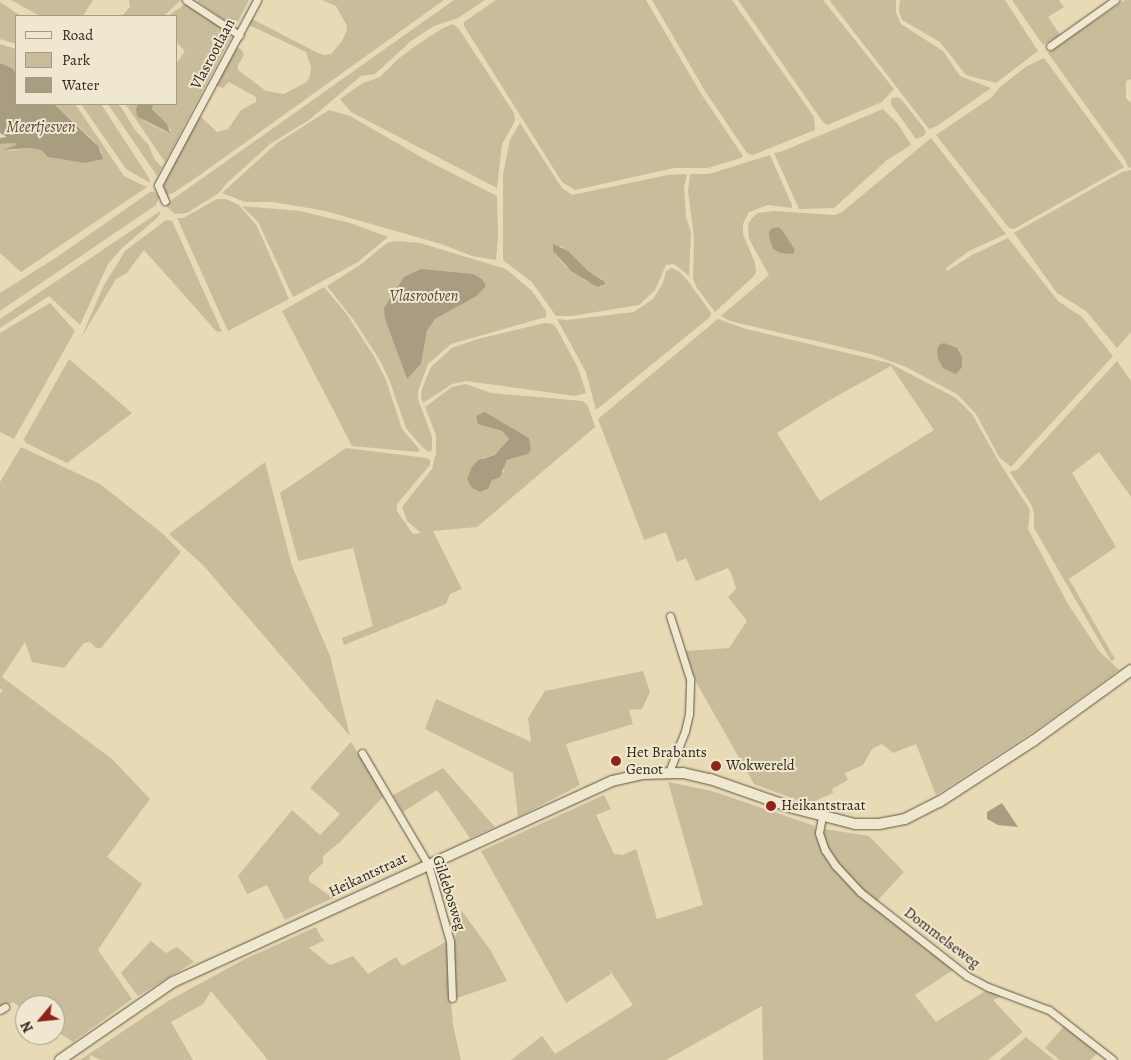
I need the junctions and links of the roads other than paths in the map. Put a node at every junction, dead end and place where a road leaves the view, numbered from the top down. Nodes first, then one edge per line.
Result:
1 (186, 0) edge
2 (257, 0) edge
3 (1115, 0) edge
4 (239, 35) junction
5 (1050, 46) dead end
6 (165, 201) dead end
7 (670, 616) dead end
8 (1131, 670) edge
9 (362, 753) dead end
10 (669, 772) junction
11 (822, 817) junction
12 (428, 864) junction
13 (452, 998) dead end
14 (94, 1036) junction
15 (60, 1060) edge
16 (65, 1060) edge
17 (1113, 1060) edge

1 - 4 street
2 - 4 street, Vlasrootlaan
3 - 5 street
4 - 6 street, Vlasrootlaan
7 - 10 street
8 - 11 street, Heikantstraat
9 - 12 street, Gildebosweg
10 - 11 street, Heikantstraat
10 - 12 street, Heikantstraat
11 - 17 street, Dommelseweg
12 - 13 street, Gildebosweg
12 - 14 street, Heikantstraat
14 - 15 street, Heikantstraat
14 - 16 street, Heikantstraat

